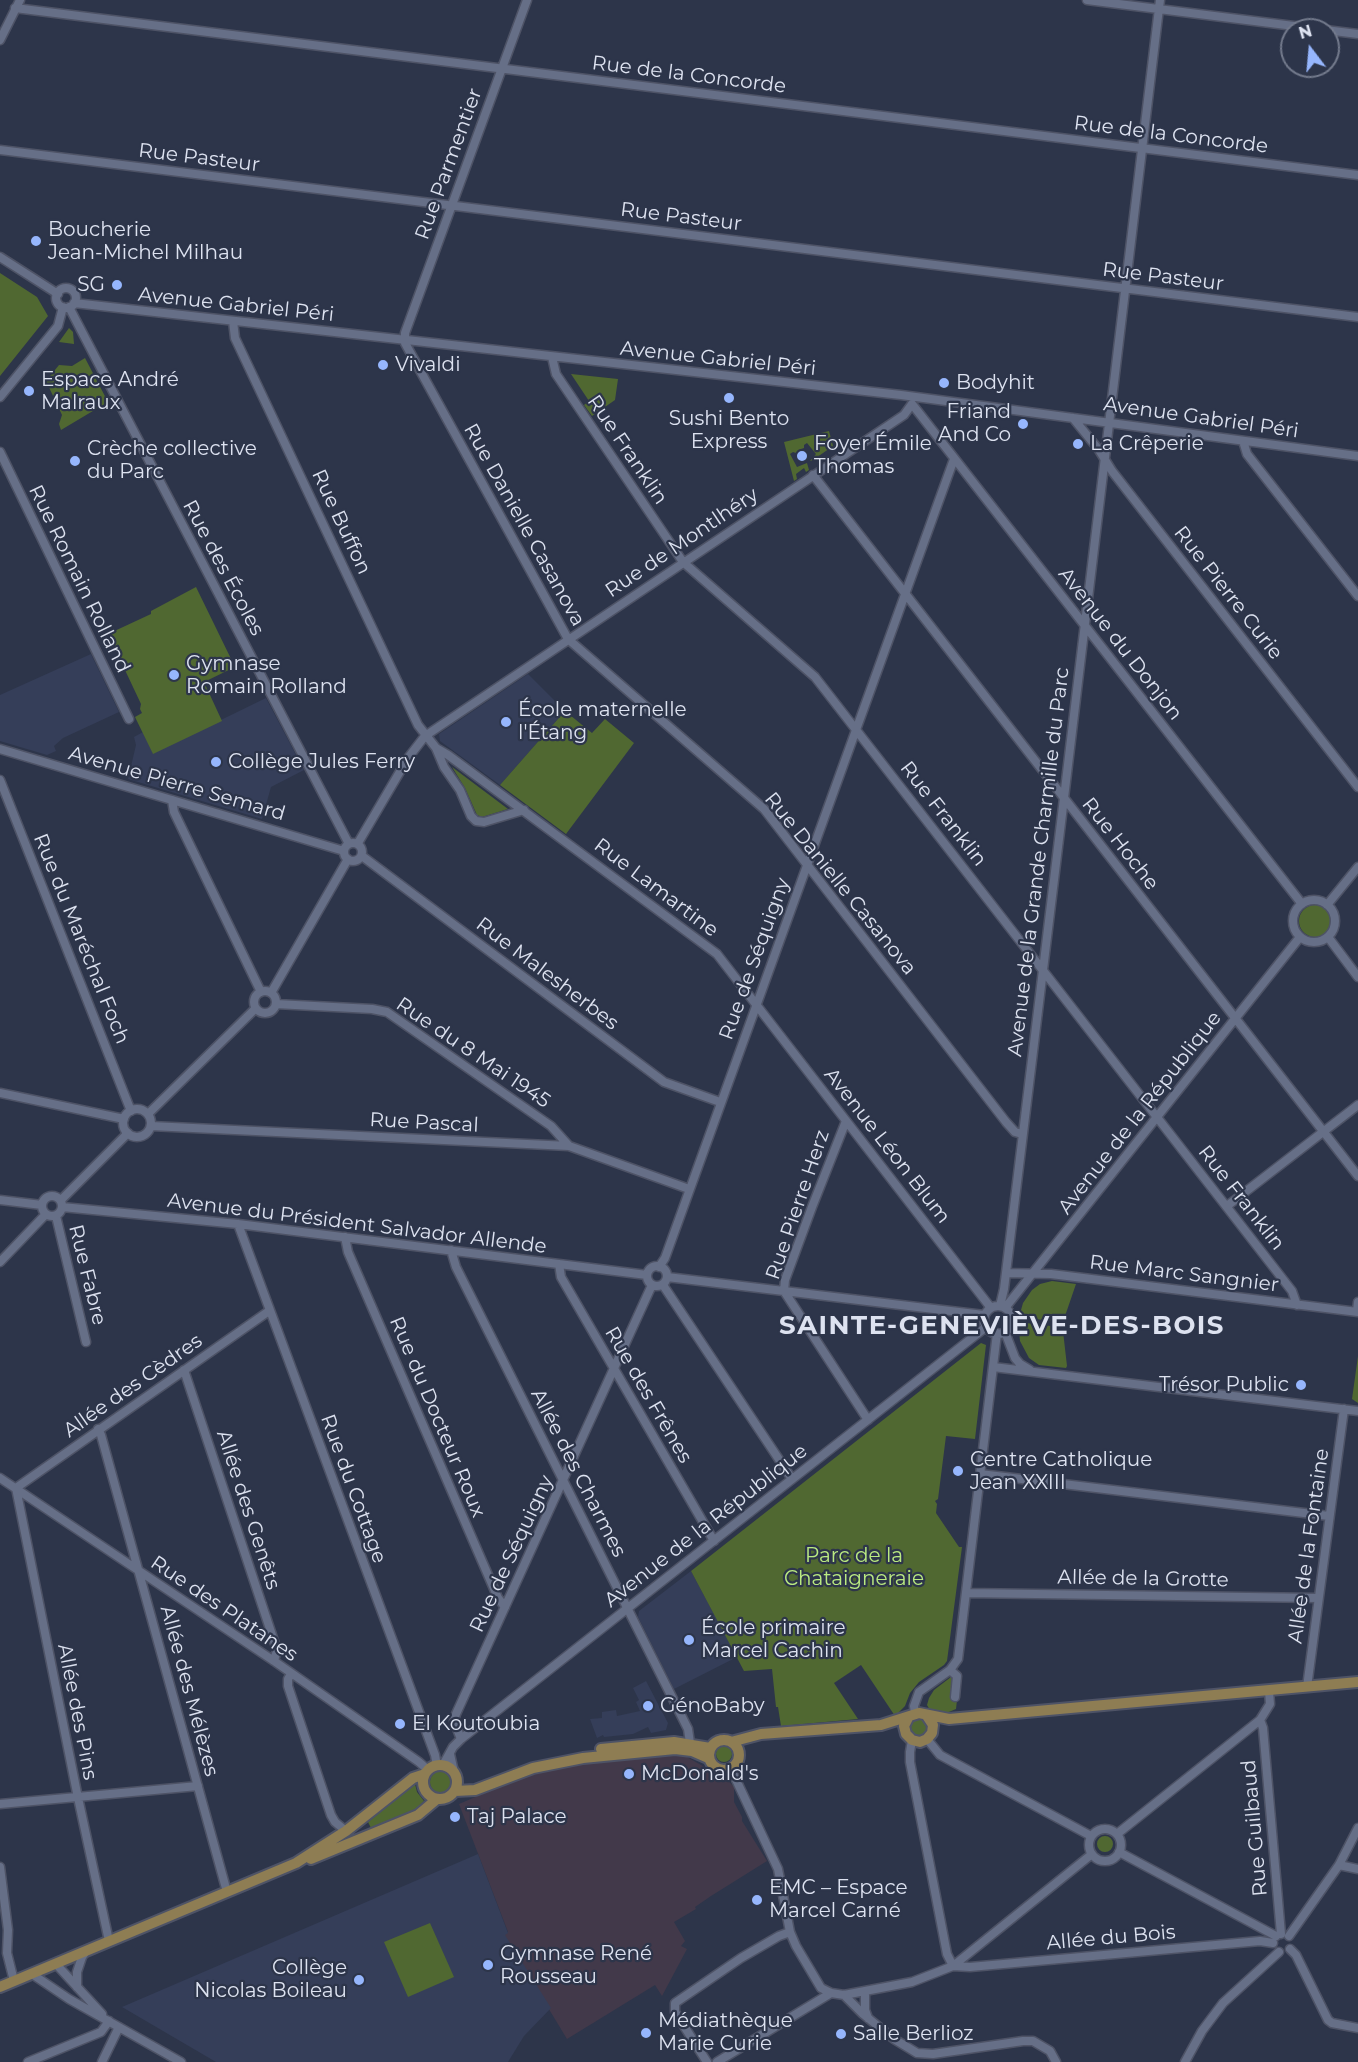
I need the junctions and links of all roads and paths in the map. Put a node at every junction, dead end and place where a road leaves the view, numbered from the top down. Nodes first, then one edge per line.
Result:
1 (527, 0) edge
2 (1087, 0) edge
3 (17, 4) edge
4 (1159, 4) edge
5 (1358, 33) edge
6 (0, 40) edge
7 (501, 69) junction
8 (1142, 148) junction
9 (0, 150) edge
10 (1358, 175) edge
11 (452, 205) junction
12 (0, 257) edge
13 (1126, 289) junction
14 (58, 294) junction
15 (69, 306) junction
16 (1358, 318) edge
17 (76, 321) junction
18 (233, 321) junction
19 (58, 326) junction
20 (404, 340) junction
21 (552, 357) junction
22 (0, 397) edge
23 (912, 400) junction
24 (1073, 418) junction
25 (1109, 422) junction
26 (1243, 441) junction
27 (0, 452) edge
28 (1358, 456) edge
29 (1104, 457) junction
30 (954, 459) junction
31 (813, 475) junction
32 (683, 562) junction
33 (905, 594) junction
34 (1358, 596) edge
35 (1084, 626) junction
36 (568, 639) junction
37 (129, 719) dead end
38 (856, 729) junction
39 (424, 736) junction
40 (436, 748) junction
41 (0, 749) edge
42 (0, 780) edge
43 (1358, 787) edge
44 (1064, 798) junction
45 (172, 800) junction
46 (524, 810) junction
47 (350, 849) junction
48 (362, 856) junction
49 (806, 864) junction
50 (1358, 867) edge
51 (1302, 904) junction
52 (1327, 905) junction
53 (1300, 937) junction
54 (1328, 937) junction
55 (1042, 969) junction
56 (1358, 976) edge
57 (261, 992) junction
58 (271, 993) junction
59 (276, 1004) junction
60 (756, 1005) junction
61 (256, 1008) junction
62 (1236, 1019) junction
63 (0, 1093) edge
64 (720, 1102) junction
65 (1358, 1105) edge
66 (131, 1110) junction
67 (148, 1114) junction
68 (1157, 1117) junction
69 (124, 1119) junction
70 (846, 1121) junction
71 (151, 1126) junction
72 (1324, 1132) junction
73 (128, 1133) junction
74 (1022, 1134) junction
75 (569, 1146) junction
76 (1357, 1173) edge
77 (688, 1189) junction
78 (0, 1200) edge
79 (62, 1204) junction
80 (42, 1205) junction
81 (1227, 1206) junction
82 (51, 1215) junction
83 (238, 1224) junction
84 (345, 1237) junction
85 (451, 1251) junction
86 (0, 1262) edge
87 (559, 1264) junction
88 (659, 1267) junction
89 (1006, 1273) junction
90 (1034, 1274) junction
91 (647, 1275) junction
92 (665, 1281) junction
93 (652, 1285) junction
94 (784, 1291) junction
95 (1298, 1305) junction
96 (999, 1307) junction
97 (1358, 1308) edge
98 (269, 1311) junction
99 (984, 1315) junction
100 (986, 1327) junction
101 (1000, 1332) junction
102 (86, 1342) dead end
103 (993, 1367) junction
104 (184, 1370) junction
105 (614, 1370) junction
106 (1034, 1372) junction
107 (1344, 1409) junction
108 (1358, 1411) edge
109 (868, 1420) junction
110 (98, 1430) junction
111 (980, 1474) junction
112 (0, 1478) edge
113 (792, 1479) junction
114 (563, 1481) junction
115 (16, 1488) junction
116 (1329, 1516) junction
117 (714, 1541) junction
118 (139, 1571) junction
119 (966, 1593) junction
120 (1318, 1598) junction
121 (505, 1607) junction
122 (628, 1609) junction
123 (274, 1661) junction
124 (950, 1670) junction
125 (291, 1674) junction
126 (1358, 1682) edge
127 (1307, 1687) junction
128 (1269, 1691) junction
129 (956, 1697) dead end
130 (912, 1716) junction
131 (927, 1716) junction
132 (949, 1719) junction
133 (1260, 1720) junction
134 (881, 1725) junction
135 (818, 1731) junction
136 (930, 1734) junction
137 (909, 1737) junction
138 (461, 1738) junction
139 (731, 1742) junction
140 (690, 1743) junction
141 (738, 1751) junction
142 (709, 1753) junction
143 (450, 1754) junction
144 (433, 1769) junction
145 (731, 1769) junction
146 (453, 1772) junction
147 (198, 1786) junction
148 (456, 1787) junction
149 (78, 1797) junction
150 (437, 1799) junction
151 (0, 1804) edge
152 (1358, 1828) edge
153 (346, 1831) junction
154 (1118, 1834) junction
155 (1091, 1836) junction
156 (1119, 1852) junction
157 (1092, 1854) junction
158 (296, 1863) junction
159 (1339, 1865) junction
160 (0, 1867) edge
161 (1358, 1869) edge
162 (227, 1892) junction
163 (790, 1932) junction
164 (1280, 1937) junction
165 (109, 1941) junction
166 (1290, 1949) junction
167 (86, 1951) junction
168 (1279, 1952) junction
169 (56, 1964) junction
170 (953, 1966) junction
171 (32, 1974) junction
172 (14, 1981) junction
173 (0, 1987) edge
174 (77, 1987) junction
175 (865, 1992) junction
176 (831, 1993) junction
177 (844, 1995) junction
178 (868, 2018) junction
179 (109, 2021) junction
180 (119, 2027) junction
181 (1358, 2028) edge
182 (917, 2053) junction
183 (28, 2062) edge
184 (102, 2062) edge
185 (181, 2062) edge
186 (707, 2062) edge
187 (717, 2062) edge
188 (914, 2062) edge
189 (1056, 2062) edge
190 (1185, 2062) edge

1 - 7 street, Rue Parmentier
2 - 4 street
3 - 6 street
3 - 7 street, Rue de la Concorde
4 - 5 street
4 - 8 street, Avenue de la Grande Charmille du Parc
7 - 8 street, Rue de la Concorde
7 - 11 street, Rue Parmentier
8 - 10 street, Rue de la Concorde
8 - 13 street, Avenue de la Grande Charmille du Parc
9 - 11 street, Rue Pasteur
11 - 13 street, Rue Pasteur
11 - 20 street, Rue Parmentier
12 - 14 street, Avenue Gabriel Péri
13 - 16 street, Rue Pasteur
13 - 25 street, Avenue de la Grande Charmille du Parc
14 - 15 street
14 - 15 street, Avenue Gabriel Péri
15 - 17 street, Rue des Écoles
15 - 18 street, Avenue Gabriel Péri
15 - 19 street
17 - 19 street
17 - 47 street, Rue des Écoles
18 - 20 street, Avenue Gabriel Péri
18 - 39 street, Rue Buffon
19 - 22 street
20 - 21 street, Avenue Gabriel Péri
20 - 36 street, Rue Danielle Casanova
21 - 23 street, Avenue Gabriel Péri
21 - 32 street, Rue Franklin
23 - 24 street, Avenue Gabriel Péri
23 - 30 street, Avenue du Donjon
23 - 31 street, Rue de Montlhéry
24 - 25 street, Avenue Gabriel Péri
24 - 29 street, Rue Pierre Curie
25 - 26 street, Avenue Gabriel Péri
25 - 29 street, Avenue de la Grande Charmille du Parc
26 - 28 street, Avenue Gabriel Péri
26 - 34 street
27 - 37 street, Rue Romain Rolland
29 - 35 street, Avenue de la Grande Charmille du Parc
29 - 43 street, Rue Pierre Curie
30 - 33 street, Rue de Séquigny
30 - 35 street, Avenue du Donjon
31 - 32 street, Rue de Montlhéry
31 - 33 street, Rue Hoche
32 - 36 street, Rue de Montlhéry
32 - 38 street, Rue Franklin
33 - 38 street, Rue de Séquigny
33 - 44 street, Rue Hoche
35 - 44 street, Avenue de la Grande Charmille du Parc
35 - 51 street, Avenue du Donjon
36 - 39 street, Rue de Montlhéry
36 - 49 street, Rue Danielle Casanova
38 - 49 street, Rue de Séquigny
38 - 55 street, Rue Franklin
39 - 40 street, Rue Lamartine
39 - 47 street, Rue de Montlhéry
40 - 46 street, Rue Lamartine
40 - 46 street, Rue Lamartine
41 - 45 street, Avenue Pierre Semard
42 - 66 street, Rue du Maréchal Foch
44 - 55 street, Avenue de la Grande Charmille du Parc
44 - 62 street, Rue Hoche
45 - 47 street, Avenue Pierre Semard
45 - 57 street
46 - 60 street, Rue Lamartine
47 - 48 street, Rue des Écoles
47 - 48 street
47 - 58 street, Rue de Montlhéry
48 - 64 street, Rue Malesherbes
49 - 60 street, Rue de Séquigny
49 - 74 street, Rue Danielle Casanova
50 - 52 street
51 - 52 street
51 - 53 street
52 - 54 street
53 - 54 street
53 - 62 street, Avenue de la République
54 - 56 street
55 - 68 street, Rue Franklin
55 - 74 street, Avenue de la Grande Charmille du Parc
57 - 58 street
57 - 61 street
58 - 59 street
59 - 61 street
59 - 75 street, Rue du 8 Mai 1945
60 - 64 street, Rue de Séquigny
60 - 70 street, Avenue Léon Blum
61 - 67 street
62 - 68 street, Avenue de la République
62 - 72 street, Rue Hoche
63 - 69 street
64 - 77 street, Rue de Séquigny
65 - 72 street
66 - 67 street
66 - 69 street
67 - 71 street
68 - 81 street, Rue Franklin
68 - 90 street, Avenue de la République
69 - 73 street
70 - 94 street, Rue Pierre Herz
70 - 96 street, Avenue Léon Blum
71 - 73 street
71 - 75 street, Rue Pascal
72 - 76 street, Rue Hoche
72 - 81 street
73 - 79 street
74 - 89 street, Avenue de la Grande Charmille du Parc
75 - 77 street, Rue Pascal
77 - 88 street, Rue de Séquigny
78 - 80 street
79 - 80 street
79 - 82 street
79 - 83 street, Avenue du Président Salvador Allende
80 - 82 street
81 - 95 street, Rue Franklin
82 - 86 street
82 - 102 street, Rue Fabre
83 - 84 street, Avenue du Président Salvador Allende
83 - 98 street, Rue du Cottage
84 - 85 street, Avenue du Président Salvador Allende
84 - 121 street, Rue du Docteur Roux
85 - 87 street, Avenue du Président Salvador Allende
85 - 114 street, Allée des Charmes
87 - 91 street, Avenue du Président Salvador Allende
87 - 105 street, Rue des Frênes
88 - 91 street
88 - 92 street
89 - 90 street, Rue Marc Sangnier
89 - 96 street, Avenue de la Grande Charmille du Parc
90 - 95 street, Rue Marc Sangnier
90 - 96 street, Avenue de la République
91 - 93 street
92 - 93 street
92 - 94 street
92 - 113 street
93 - 105 street, Rue de Séquigny
94 - 99 street
94 - 109 street, Rue Pierre Herz
95 - 97 street, Rue Marc Sangnier
96 - 99 street
96 - 101 street
98 - 104 street, Allée des Cèdres
98 - 144 street, Rue du Cottage
99 - 100 street
100 - 101 street
100 - 109 street, Avenue de la République
101 - 103 street
101 - 106 street
103 - 106 street
103 - 111 street
104 - 110 street, Allée des Cèdres
104 - 123 street, Allée des Genêts
105 - 114 street, Rue de Séquigny
105 - 117 street, Rue des Frênes
106 - 107 street
107 - 108 street
107 - 116 street, Allée de la Fontaine
109 - 113 street, Avenue de la République
110 - 115 street, Allée des Cèdres
110 - 118 street, Allée des Mélèzes
111 - 116 street
111 - 119 street
112 - 115 street, Rue des Platanes
113 - 117 street, Avenue de la République
114 - 121 street, Rue de Séquigny
114 - 122 street, Allée des Charmes
115 - 118 street, Rue des Platanes
115 - 149 street, Allée des Pins
116 - 120 street, Allée de la Fontaine
117 - 122 street, Avenue de la République
118 - 123 street, Rue des Platanes
118 - 147 street, Allée des Mélèzes
119 - 120 street, Allée de la Grotte
119 - 124 street
120 - 127 street, Allée de la Fontaine
121 - 138 street, Rue de Séquigny
122 - 138 street, Avenue de la République
122 - 140 street, Allée des Charmes
123 - 125 street, Rue des Platanes
124 - 129 street
124 - 130 street
125 - 144 street, Rue des Platanes
125 - 153 street
126 - 127 main road
127 - 128 main road
128 - 132 main road
128 - 133 street
130 - 131 main road
130 - 134 main road
130 - 137 main road
131 - 132 main road
131 - 136 main road
132 - 136 main road
133 - 154 street
133 - 164 street, Rue Guilbaud
134 - 135 main road
134 - 137 main road
135 - 139 main road
135 - 141 main road
136 - 137 main road
136 - 155 street
137 - 170 street
138 - 143 street, Avenue de la République
139 - 141 main road
139 - 142 main road
140 - 142 main road
140 - 148 main road
141 - 145 main road
142 - 145 main road
142 - 148 main road
143 - 144 street, Avenue de la République
143 - 146 street
144 - 146 main road
144 - 150 main road
144 - 153 main road
145 - 163 street
146 - 148 main road
147 - 149 street
147 - 162 street, Allée des Mélèzes
148 - 150 main road
149 - 151 street
149 - 165 street, Allée des Pins
150 - 158 main road
152 - 159 street
153 - 158 main road
154 - 155 street
154 - 156 street
155 - 157 street
156 - 157 street
156 - 164 street
157 - 170 street
158 - 162 main road
159 - 161 street
159 - 164 street
160 - 172 street
162 - 165 main road
163 - 176 street
163 - 186 street
164 - 166 street, Rue Guilbaud
164 - 168 street
164 - 170 street, Allée du Bois
165 - 167 main road
166 - 168 street
166 - 181 street
167 - 169 main road
167 - 174 street
168 - 190 street
169 - 171 main road
169 - 174 street
170 - 175 street
171 - 172 main road
171 - 179 street
172 - 173 main road
174 - 179 street
175 - 177 street
175 - 178 street
176 - 177 street
176 - 187 street
177 - 178 street
178 - 182 street
179 - 180 street
179 - 183 street
180 - 184 street
180 - 185 street
182 - 188 street
182 - 189 street

